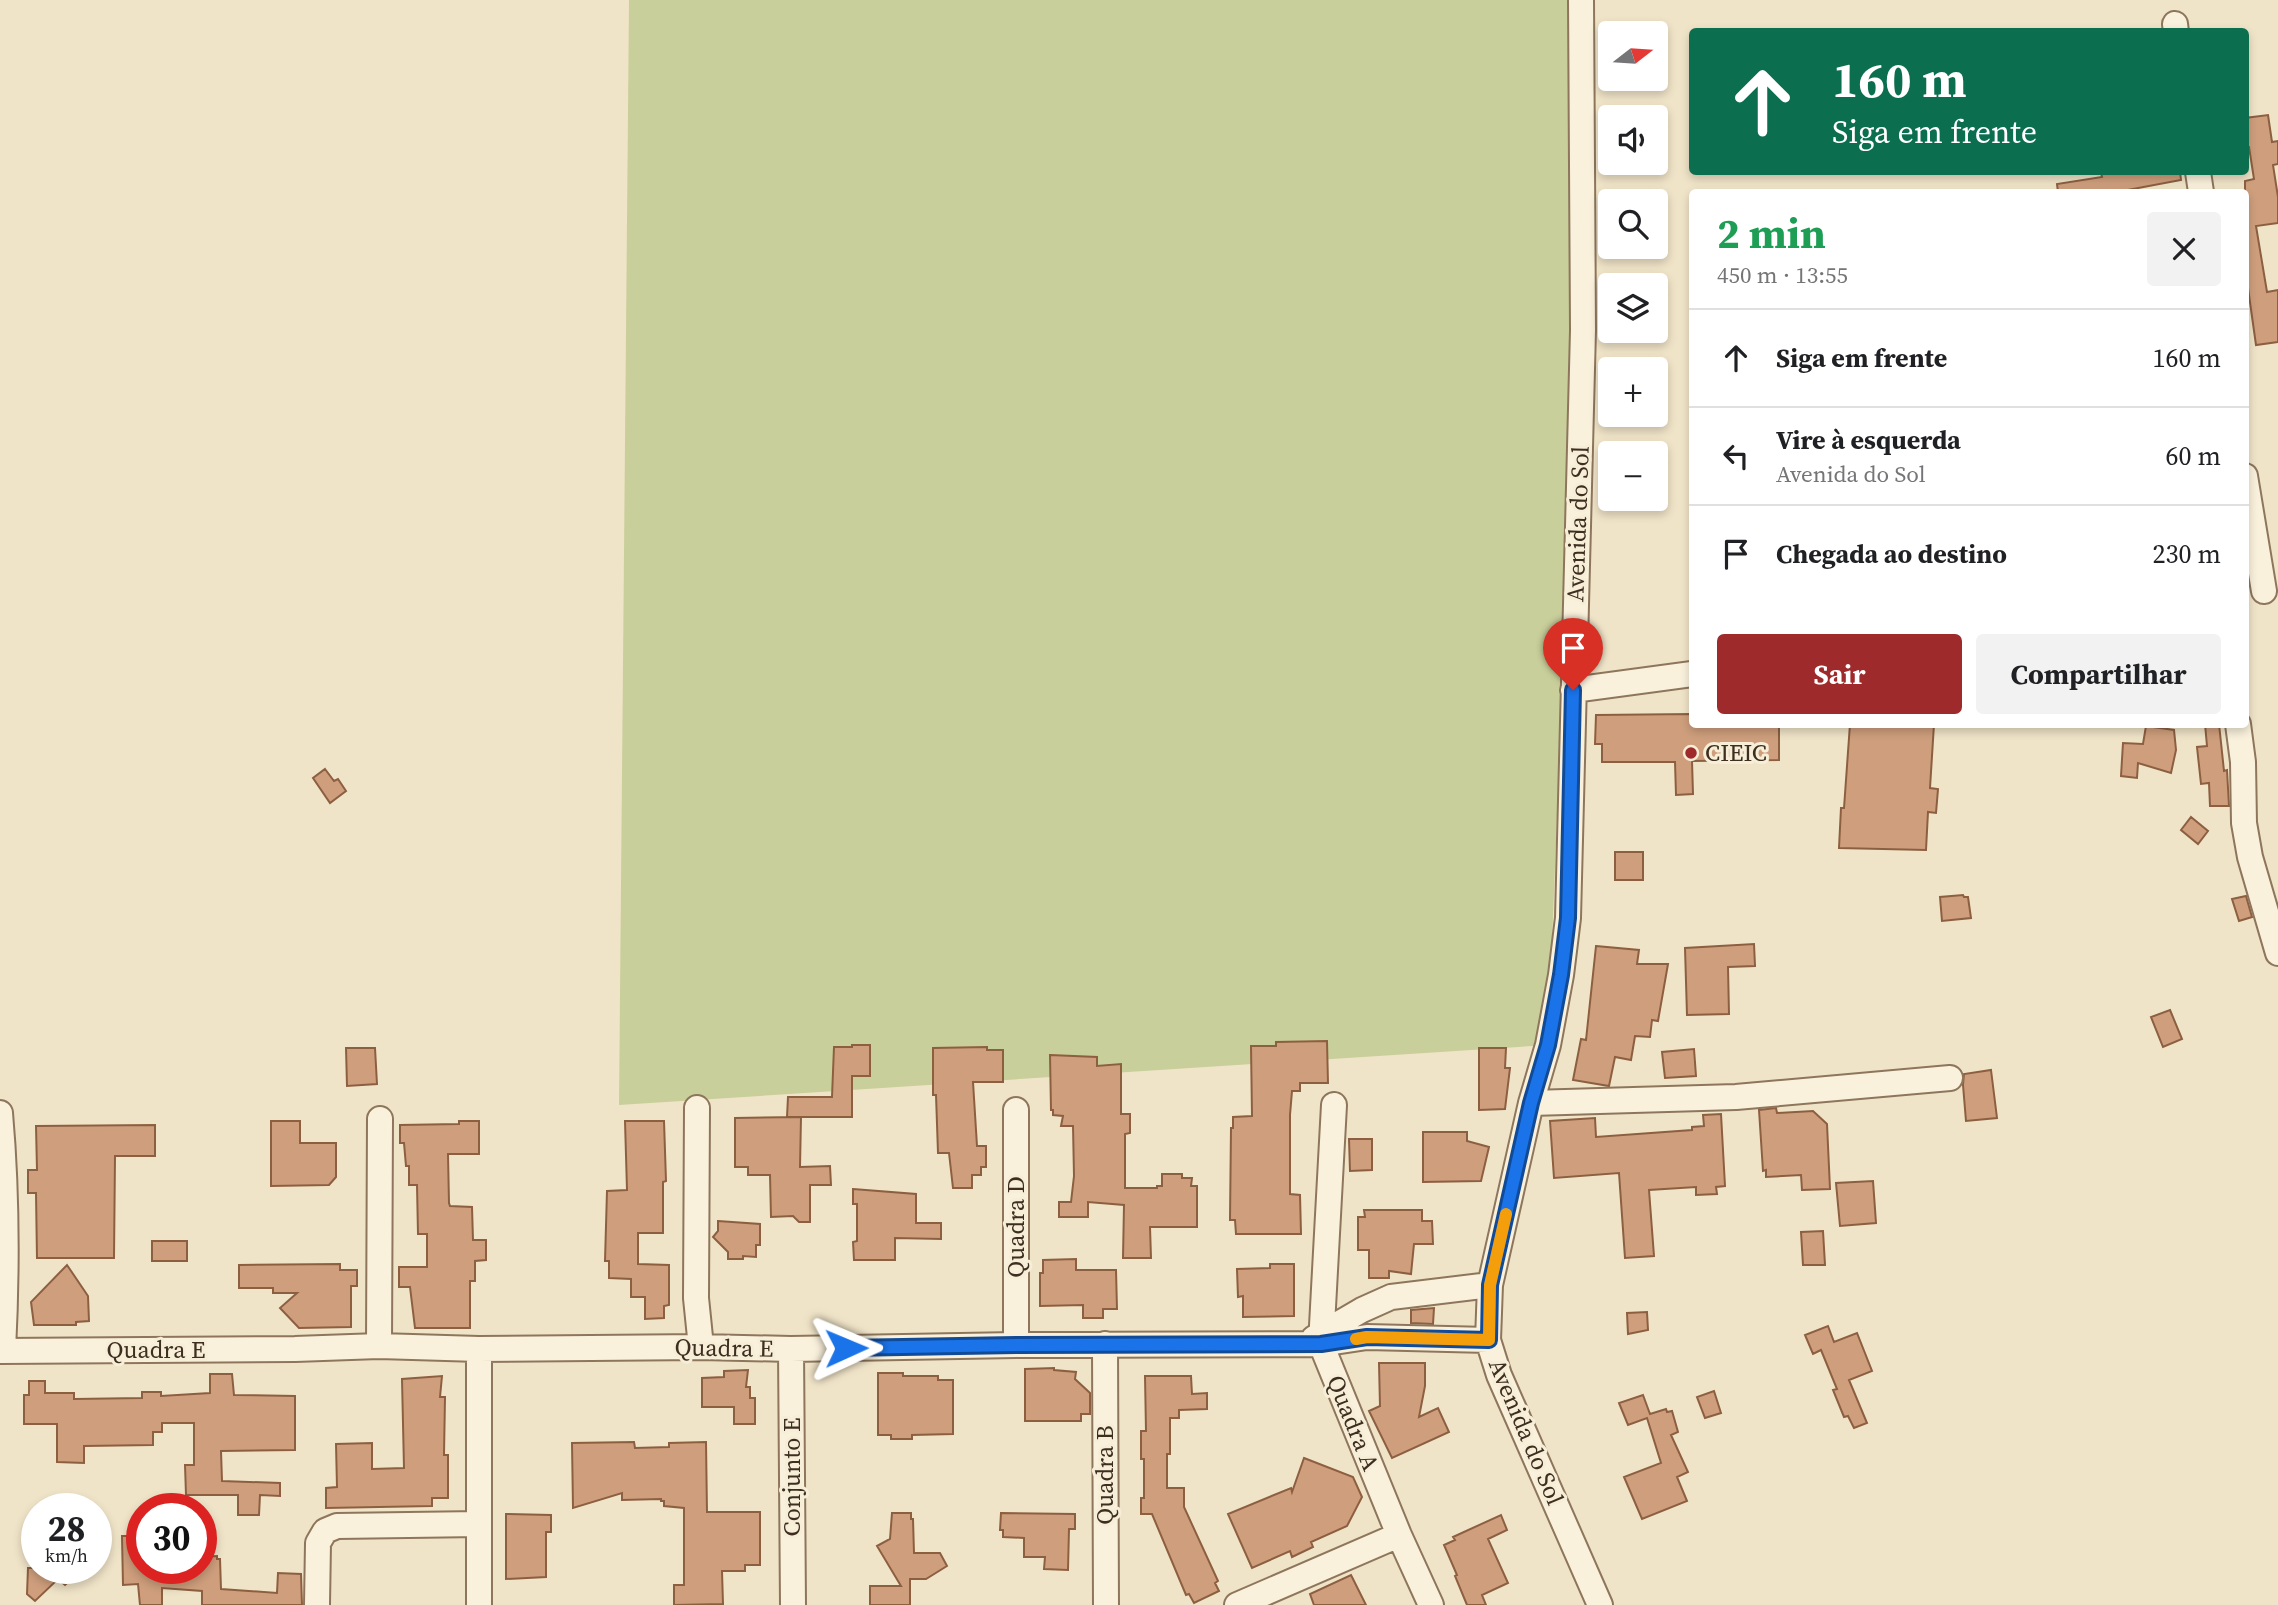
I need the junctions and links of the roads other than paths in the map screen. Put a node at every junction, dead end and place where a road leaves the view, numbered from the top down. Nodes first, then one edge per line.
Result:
1 (1581, 0) edge
2 (2249, 503) edge
3 (2262, 592) edge
4 (1689, 674) edge
5 (1573, 690) junction
6 (2239, 728) edge
7 (2278, 953) edge
8 (1950, 1078) dead end
9 (1531, 1103) junction
10 (1334, 1105) dead end
11 (697, 1108) dead end
12 (1016, 1110) dead end
13 (0, 1113) edge
14 (380, 1119) dead end
15 (1490, 1285) junction
16 (1316, 1340) junction
17 (1489, 1340) junction
18 (1105, 1344) junction
19 (1016, 1345) junction
20 (379, 1346) junction
21 (701, 1347) junction
22 (479, 1349) junction
23 (792, 1349) junction
24 (2, 1351) edge
25 (479, 1524) junction
26 (1399, 1535) junction
27 (317, 1605) edge
28 (479, 1605) edge
29 (793, 1605) edge
30 (1106, 1605) edge
31 (1237, 1605) edge
32 (1431, 1605) edge
33 (1600, 1605) edge

1 - 5 street, Avenida do Sol
2 - 3 street
4 - 5 street
5 - 9 street, Avenida do Sol
6 - 7 street
8 - 9 street
9 - 15 street, Avenida do Sol
10 - 16 street, Quadra A
11 - 21 street
12 - 19 street, Quadra D
13 - 24 street
14 - 20 street
15 - 16 street
15 - 17 street, Avenida do Sol
16 - 17 street, Quadra E
16 - 18 street, Quadra E
16 - 26 street, Quadra A
17 - 33 street, Avenida do Sol
18 - 19 street, Quadra E
18 - 30 street, Quadra B
19 - 23 street, Quadra E
20 - 22 street, Quadra E
20 - 24 street, Quadra E
21 - 22 street, Quadra E
21 - 23 street, Quadra E
22 - 25 street
23 - 29 street, Conjunto E
25 - 27 street
25 - 28 street
26 - 31 street
26 - 32 street, Quadra A

